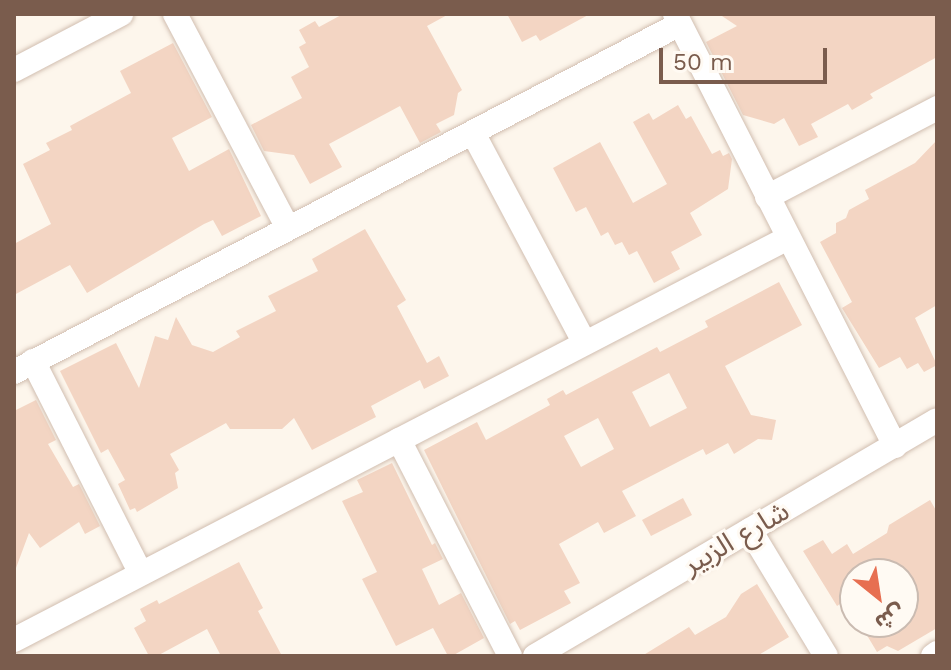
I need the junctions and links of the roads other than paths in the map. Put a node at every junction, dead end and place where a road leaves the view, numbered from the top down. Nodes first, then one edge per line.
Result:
1 (121, 14) edge
2 (175, 14) edge
3 (677, 19) edge
4 (14, 70) edge
5 (937, 108) edge
6 (473, 133) junction
7 (767, 197) junction
8 (288, 228) junction
9 (788, 238) junction
10 (584, 342) junction
11 (24, 366) edge
12 (937, 420) edge
13 (399, 440) junction
14 (895, 446) junction
15 (750, 530) junction
16 (140, 572) junction
17 (14, 642) edge
18 (20, 656) edge
19 (510, 656) edge
20 (535, 656) edge
21 (826, 656) edge

1 - 4 street
2 - 8 street
3 - 6 street
3 - 7 street
5 - 7 street
6 - 8 street
6 - 10 street
7 - 9 street
8 - 11 street
9 - 10 street
9 - 14 street
10 - 13 street
11 - 16 street
12 - 14 street, شارع الزبير
13 - 16 street
13 - 19 street
14 - 15 street, شارع الزبير
15 - 20 street, شارع الزبير
15 - 21 street
16 - 17 street
17 - 18 street

